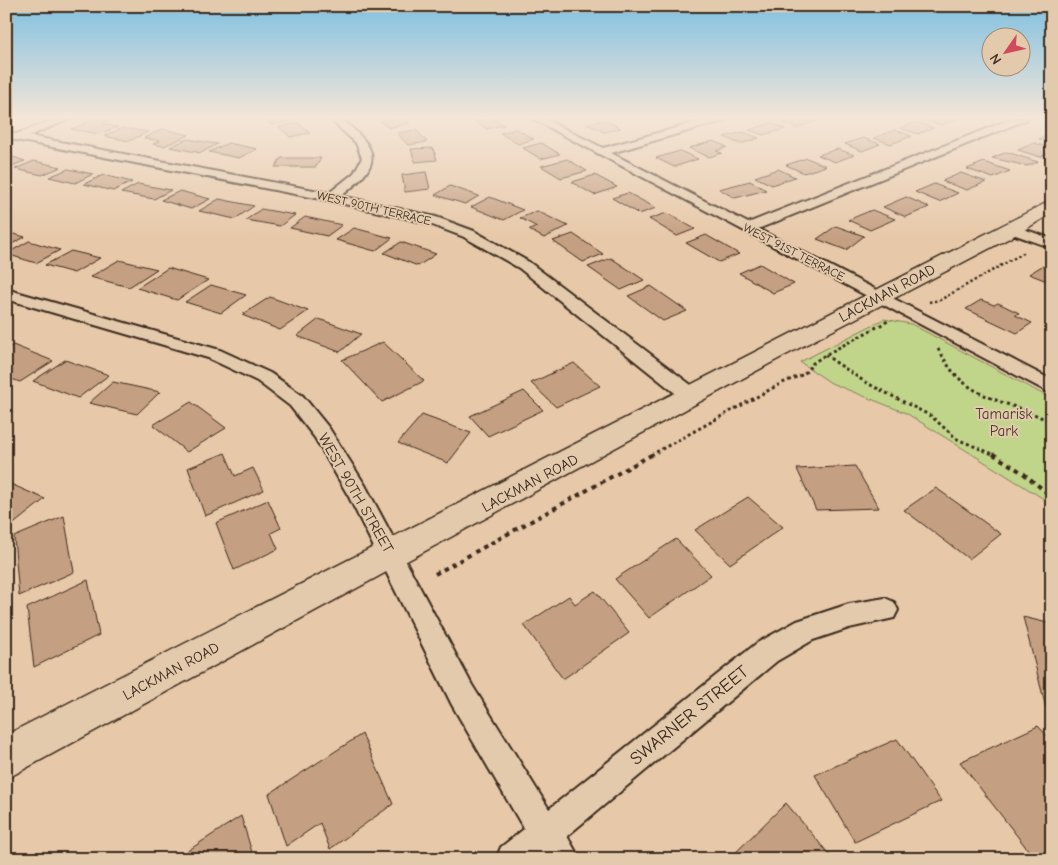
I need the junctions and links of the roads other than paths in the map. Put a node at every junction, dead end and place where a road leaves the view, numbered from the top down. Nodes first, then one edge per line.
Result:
1 (121, 158) edge
2 (367, 158) edge
3 (614, 158) edge
4 (921, 158) edge
5 (331, 197) junction
6 (1052, 206) edge
7 (748, 228) junction
8 (1012, 229) junction
9 (1048, 243) edge
10 (6, 294) edge
11 (884, 309) junction
12 (1052, 388) edge
13 (692, 396) junction
14 (392, 555) junction
15 (885, 610) dead end
16 (6, 758) edge
17 (545, 833) junction
18 (513, 859) edge
19 (563, 859) edge

1 - 5 street, WEST 90TH TERRACE
2 - 5 street
3 - 7 street, WEST 91ST TERRACE
4 - 7 street
5 - 13 street, WEST 90TH TERRACE
6 - 8 main road, LACKMAN ROAD
7 - 11 street, WEST 91ST TERRACE
8 - 9 street
8 - 11 main road, LACKMAN ROAD
10 - 14 street, WEST 90TH STREET
11 - 12 street, WEST 91ST TERRACE
11 - 13 main road, LACKMAN ROAD
13 - 14 main road, LACKMAN ROAD
14 - 16 main road, LACKMAN ROAD
14 - 17 street, WEST 90TH STREET
15 - 17 street, SWARNER STREET
17 - 18 street, SWARNER STREET
17 - 19 street, WEST 90TH STREET

